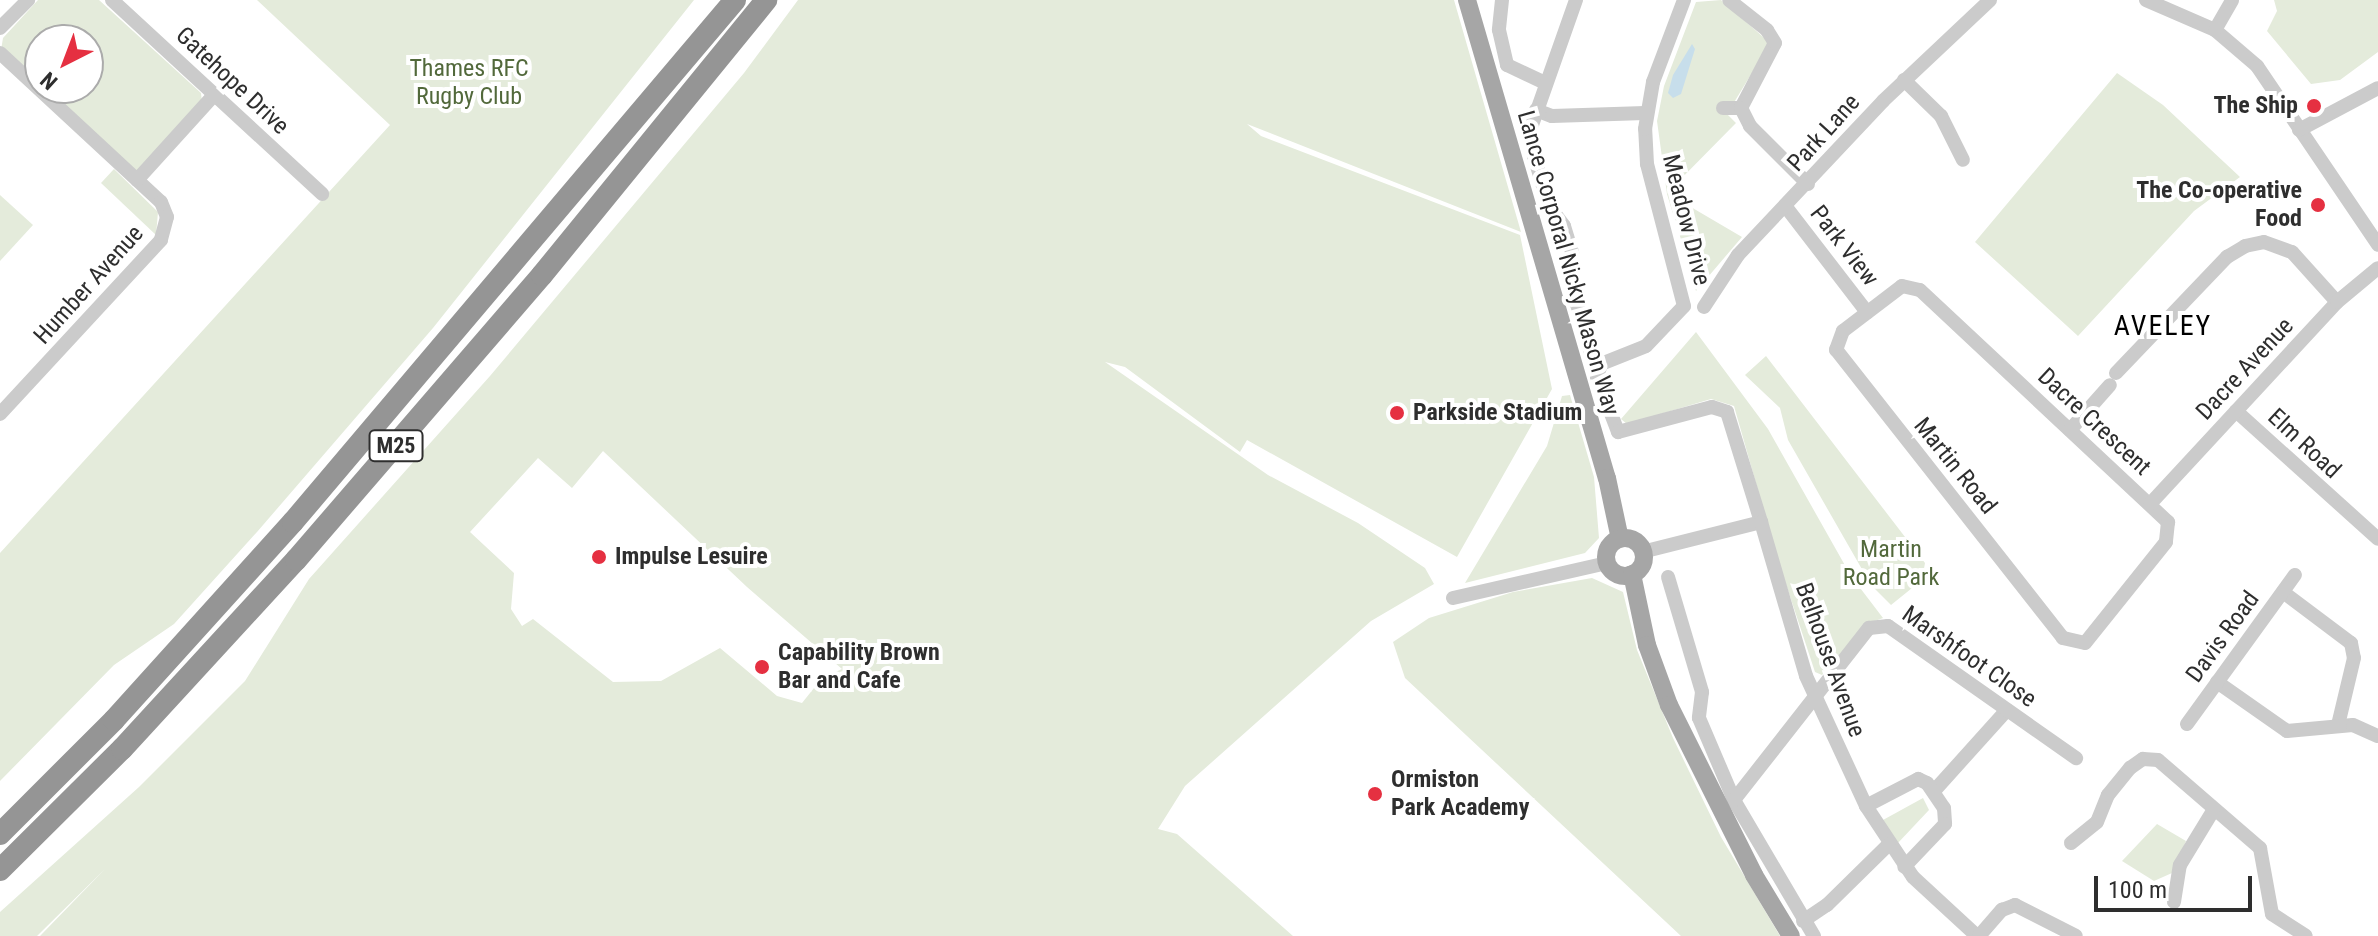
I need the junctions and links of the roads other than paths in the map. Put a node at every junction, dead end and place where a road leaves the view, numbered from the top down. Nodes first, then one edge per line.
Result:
1 (28, 0) edge
2 (112, 0) edge
3 (718, 0) edge
4 (735, 0) edge
5 (766, 0) edge
6 (1467, 0) edge
7 (1502, 0) edge
8 (1576, 0) edge
9 (1684, 0) edge
10 (1729, 0) edge
11 (1990, 0) edge
12 (2146, 0) edge
13 (2232, 0) edge
14 (0, 28) edge
15 (2215, 30) junction
16 (0, 53) edge
17 (1904, 80) junction
18 (1545, 83) junction
19 (2378, 88) edge
20 (215, 94) junction
21 (1723, 108) dead end
22 (1741, 108) junction
23 (1536, 110) junction
24 (1645, 113) junction
25 (2299, 130) junction
26 (1963, 160) dead end
27 (137, 180) junction
28 (1808, 184) junction
29 (582, 185) junction
30 (322, 194) dead end
31 (1786, 207) junction
32 (2378, 245) edge
33 (2378, 268) edge
34 (2337, 302) junction
35 (1704, 307) dead end
36 (1867, 312) junction
37 (1601, 364) junction
38 (2236, 411) junction
39 (0, 414) edge
40 (2070, 430) junction
41 (2150, 504) junction
42 (1761, 522) junction
43 (1620, 539) junction
44 (2378, 539) edge
45 (1642, 552) junction
46 (1607, 563) junction
47 (1632, 574) junction
48 (2295, 575) dead end
49 (1668, 577) dead end
50 (2283, 592) junction
51 (1453, 598) dead end
52 (2077, 644) joint
53 (2217, 682) junction
54 (1815, 698) junction
55 (2007, 710) junction
56 (2187, 724) dead end
57 (2338, 725) junction
58 (2378, 736) edge
59 (2076, 758) dead end
60 (1934, 791) junction
61 (1734, 800) junction
62 (1866, 806) junction
63 (2213, 811) junction
64 (0, 834) edge
65 (2071, 843) dead end
66 (1888, 845) junction
67 (1904, 867) junction
68 (0, 870) edge
69 (2174, 902) dead end
70 (1803, 921) junction
71 (1791, 936) edge
72 (1814, 936) edge
73 (1978, 936) edge
74 (2076, 936) edge
75 (2306, 936) edge

1 - 14 street
2 - 20 street, Gatehope Drive
3 - 29 highway, M25
4 - 29 highway, M25
5 - 68 highway, M25
6 - 43 main road, Lance Corporal Nicky Mason Way
7 - 18 street
8 - 18 street
9 - 24 street, Meadow Drive
10 - 22 street
11 - 17 street, Park Lane
12 - 15 street
13 - 15 street
15 - 25 street
16 - 27 street, Humber Avenue
17 - 26 street
17 - 28 street, Park Lane
18 - 23 street
19 - 25 street
20 - 27 street
20 - 30 street, Gatehope Drive
21 - 22 street
22 - 28 street
23 - 24 street
23 - 37 street
24 - 37 street, Meadow Drive
25 - 32 street
27 - 39 street, Humber Avenue
28 - 31 street, Park Lane
29 - 64 highway, M25
31 - 35 street, Park Lane
31 - 36 street, Park View
33 - 34 street, Dacre Avenue
34 - 38 street, Dacre Avenue
34 - 40 street
36 - 40 street, Dacre Crescent
36 - 52 street, Martin Road
37 - 42 street
38 - 41 street, Dacre Avenue
38 - 44 street, Elm Road
40 - 41 street, Dacre Crescent
41 - 52 street, Dacre Crescent
42 - 45 street
42 - 54 street, Belhouse Avenue
43 - 45 main road
43 - 46 main road
45 - 47 main road
46 - 47 main road
46 - 51 street
47 - 71 main road
48 - 50 street, Davis Road
49 - 61 street
50 - 53 street, Davis Road
50 - 57 street
53 - 56 street, Davis Road
53 - 57 street
54 - 55 street, Marshfoot Close
54 - 61 street
54 - 62 street, Belhouse Avenue
55 - 59 street, Marshfoot Close
55 - 60 street
57 - 58 street
60 - 62 street
60 - 67 street
61 - 70 street
62 - 66 street, Belhouse Avenue
63 - 65 street
63 - 69 street
63 - 75 street
66 - 67 street, Belhouse Avenue
66 - 70 street
67 - 73 street, Belhouse Avenue
70 - 72 street
73 - 74 street, Belhouse Avenue

